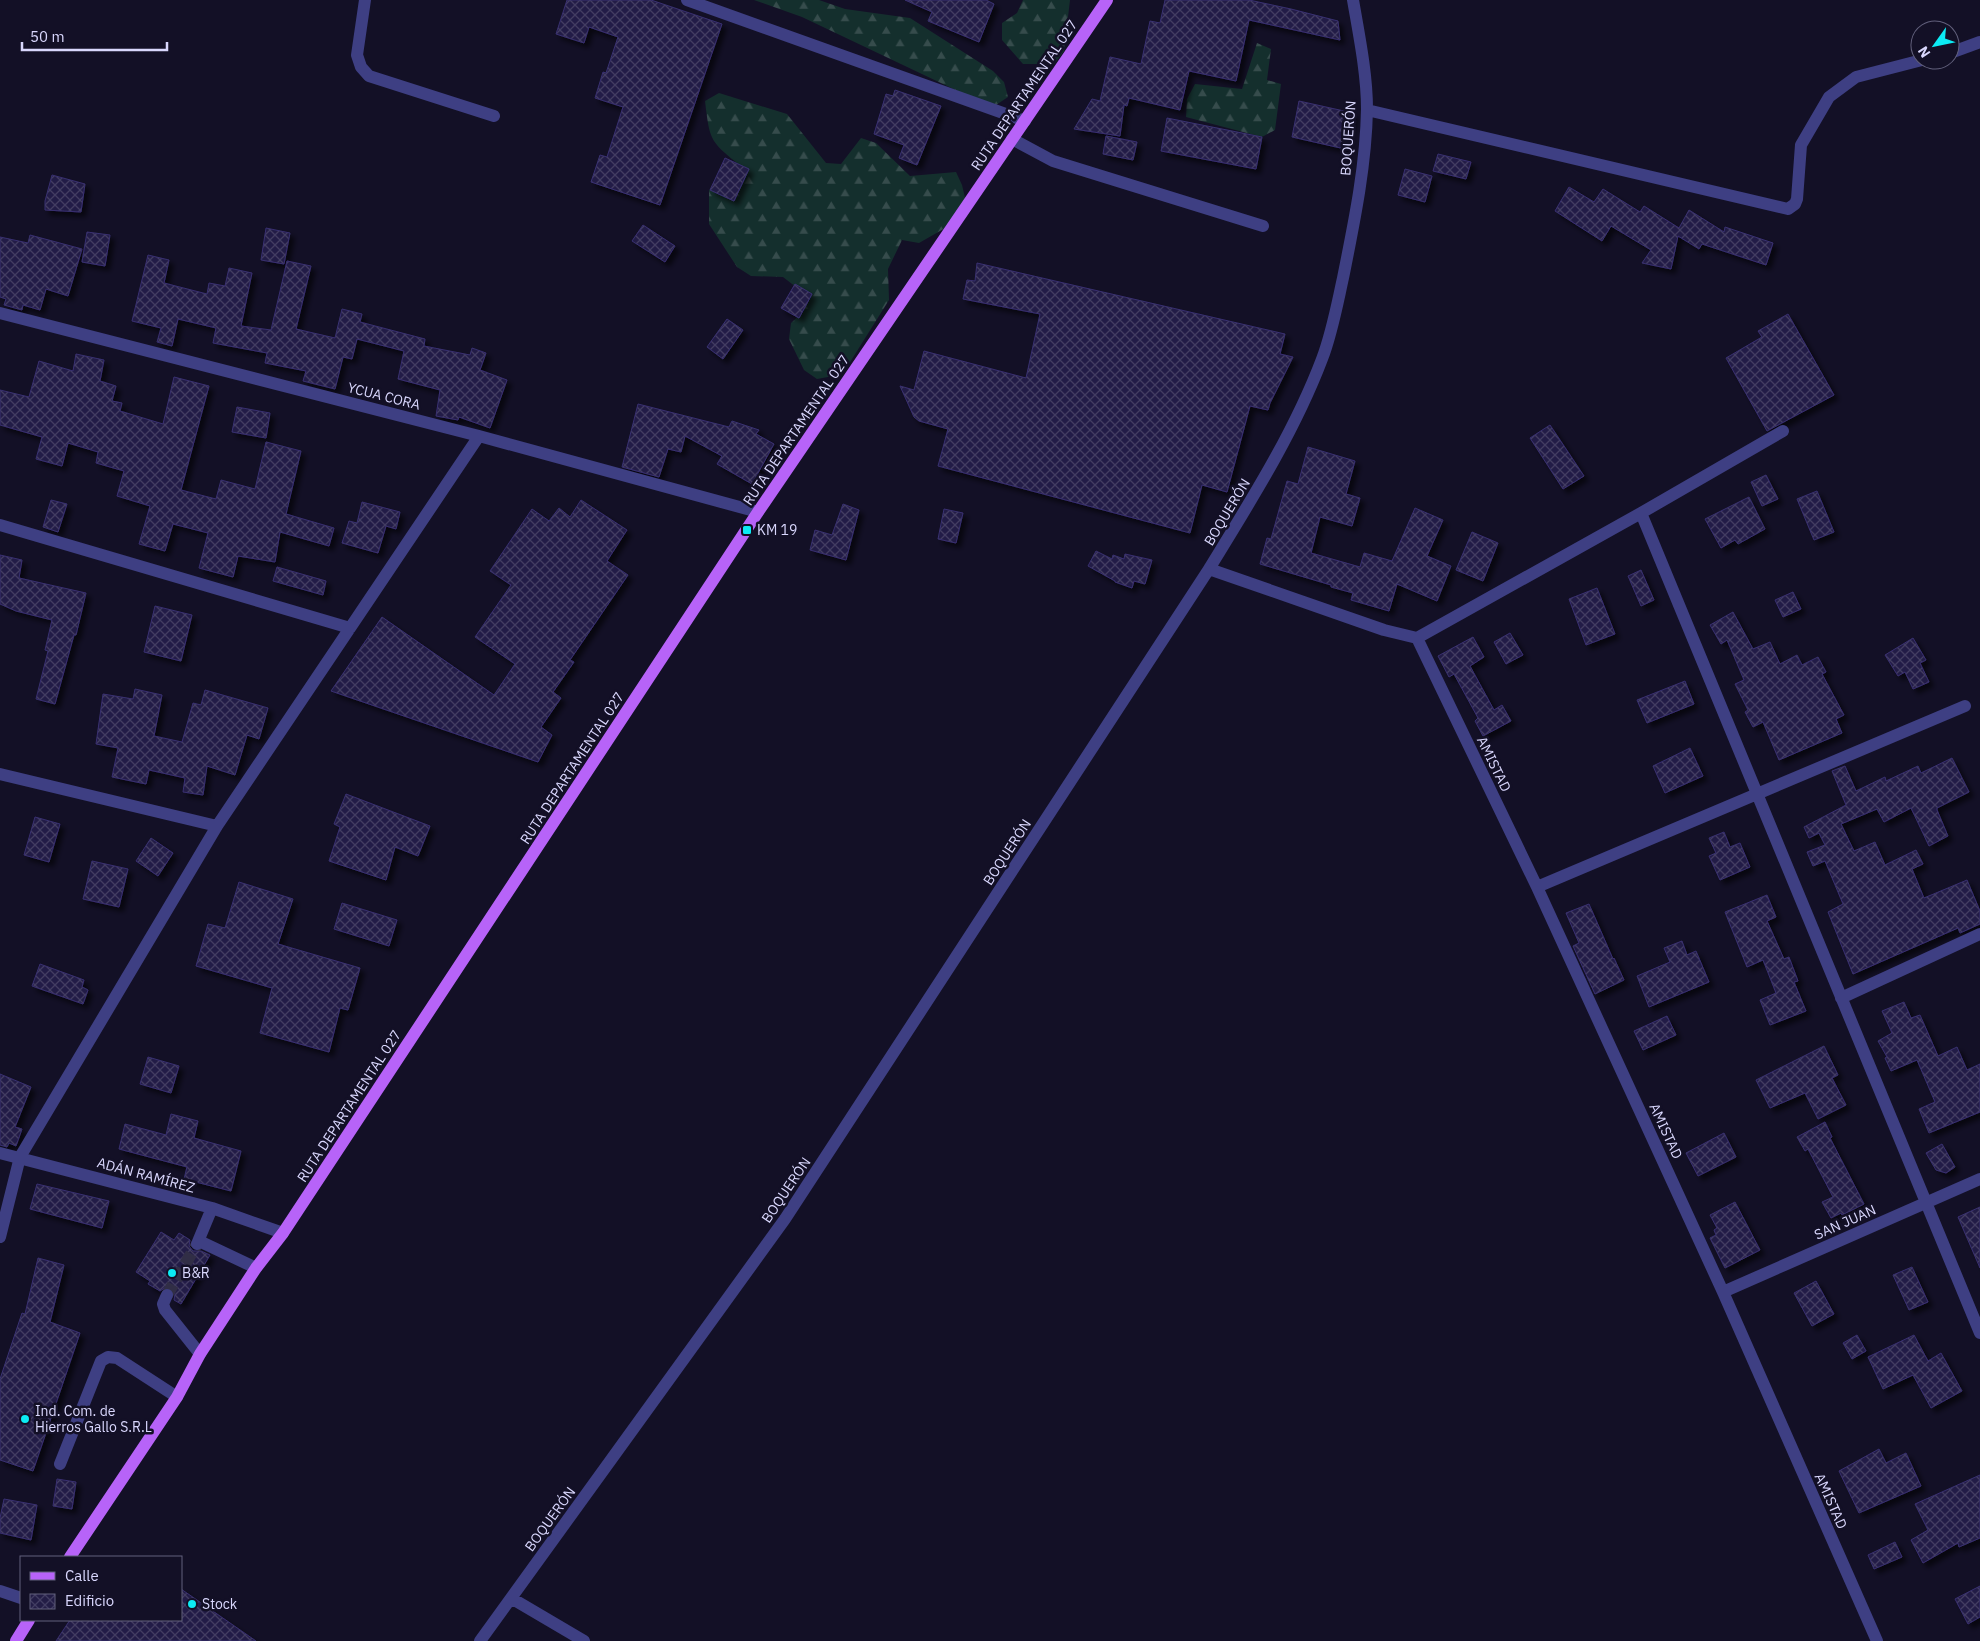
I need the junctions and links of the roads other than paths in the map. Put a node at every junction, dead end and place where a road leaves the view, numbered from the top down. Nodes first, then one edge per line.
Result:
1 (365, 0) edge
2 (687, 0) edge
3 (1107, 0) edge
4 (1353, 0) edge
5 (1980, 42) edge
6 (1960, 49) edge
7 (1910, 63) edge
8 (1367, 110) junction
9 (494, 116) dead end
10 (1024, 121) junction
11 (1012, 139) junction
12 (1263, 226) dead end
13 (0, 313) edge
14 (1783, 431) dead end
15 (479, 436) junction
16 (758, 512) junction
17 (1641, 513) junction
18 (0, 525) edge
19 (1209, 570) junction
20 (350, 628) junction
21 (1417, 638) junction
22 (1965, 706) dead end
23 (0, 774) edge
24 (1758, 793) junction
25 (218, 826) junction
26 (1537, 886) junction
27 (1980, 934) edge
28 (1841, 998) junction
29 (0, 1153) edge
30 (20, 1157) junction
31 (1980, 1179) edge
32 (1926, 1203) junction
33 (212, 1208) junction
34 (283, 1233) junction
35 (0, 1237) edge
36 (256, 1268) junction
37 (1723, 1292) junction
38 (166, 1295) tunnel mouth
39 (1980, 1332) edge
40 (200, 1354) junction
41 (177, 1396) junction
42 (60, 1464) dead end
43 (71, 1556) edge
44 (0, 1591) edge
45 (20, 1598) edge
46 (511, 1598) junction
47 (28, 1621) edge
48 (16, 1641) edge
49 (480, 1641) edge
50 (584, 1641) edge
51 (1877, 1641) edge

1 - 9 street
2 - 10 street
3 - 10 main road, RUTA DEPARTAMENTAL 027
4 - 8 street, BOQUERÓN
5 - 6 street
7 - 8 street
8 - 19 street, BOQUERÓN
10 - 11 main road, RUTA DEPARTAMENTAL 027
11 - 12 street
11 - 16 main road, RUTA DEPARTAMENTAL 027
13 - 15 street, YCUA CORA
14 - 17 street
15 - 16 street, YCUA CORA
15 - 20 street
16 - 34 main road, RUTA DEPARTAMENTAL 027
17 - 21 street
17 - 24 street
18 - 20 street
19 - 21 street
19 - 46 street, BOQUERÓN
20 - 25 street
21 - 26 street, AMISTAD
22 - 24 street
23 - 25 street
24 - 26 street
24 - 28 street
25 - 30 street
26 - 37 street, AMISTAD
27 - 28 street
28 - 32 street
29 - 30 street, ADÁN RAMÍREZ
30 - 33 street, ADÁN RAMÍREZ
30 - 35 street
31 - 32 street, SAN JUAN
32 - 37 street, SAN JUAN
32 - 39 street
33 - 34 street, ADÁN RAMÍREZ
33 - 36 street
34 - 36 main road, RUTA DEPARTAMENTAL 027
36 - 40 main road, RUTA DEPARTAMENTAL 027
37 - 51 street, AMISTAD
38 - 40 street
40 - 41 main road, RUTA DEPARTAMENTAL 027
41 - 42 street
41 - 43 main road, RUTA DEPARTAMENTAL 027
44 - 45 street
46 - 49 street, BOQUERÓN
46 - 50 street
47 - 48 main road

